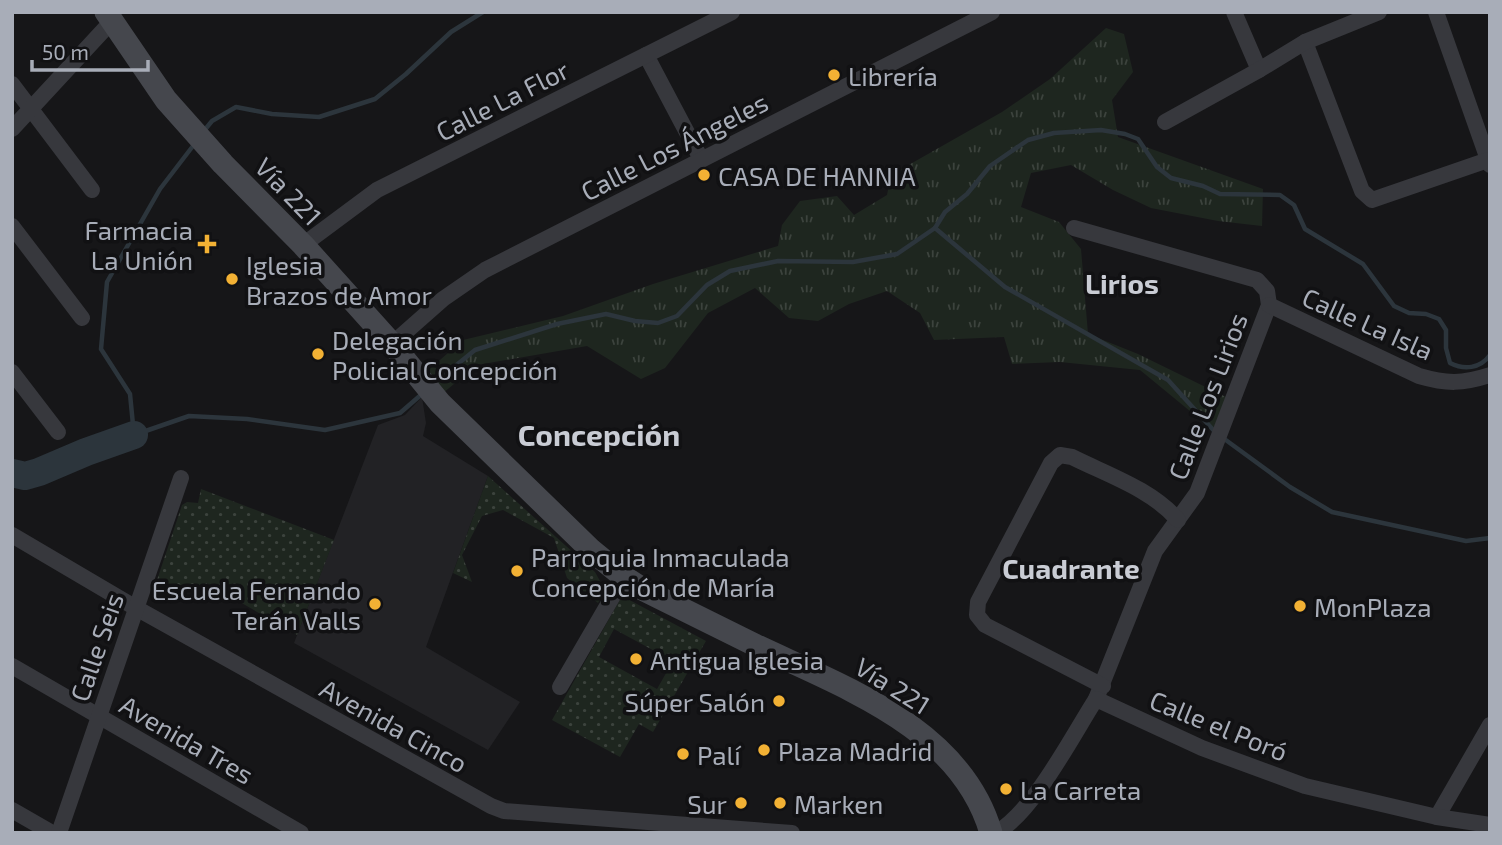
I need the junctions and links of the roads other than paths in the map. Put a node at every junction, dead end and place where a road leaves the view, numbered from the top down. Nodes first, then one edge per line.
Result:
1 (732, 12) edge
2 (992, 12) edge
3 (1234, 12) edge
4 (1379, 12) edge
5 (1436, 12) edge
6 (109, 17) edge
7 (1305, 42) junction
8 (646, 55) junction
9 (1259, 70) junction
10 (12, 84) edge
11 (31, 109) junction
12 (1165, 122) dead end
13 (12, 129) edge
14 (701, 159) junction
15 (1489, 163) edge
16 (92, 190) dead end
17 (12, 226) edge
18 (1074, 228) dead end
19 (303, 245) junction
20 (1269, 305) junction
21 (82, 318) dead end
22 (392, 344) junction
23 (12, 372) edge
24 (1490, 375) edge
25 (58, 432) dead end
26 (181, 478) dead end
27 (1178, 520) junction
28 (12, 536) edge
29 (624, 577) junction
30 (136, 608) junction
31 (12, 666) edge
32 (560, 687) dead end
33 (1100, 693) junction
34 (98, 715) junction
35 (1490, 725) edge
36 (12, 810) edge
37 (1437, 817) junction
38 (1490, 825) edge
39 (638, 827) edge
40 (52, 833) edge
41 (59, 833) edge
42 (301, 833) edge
43 (792, 833) edge
44 (990, 833) edge
45 (996, 833) edge

1 - 8 street, Calle La Flor
2 - 14 street, Calle Los Ángeles
3 - 9 street
4 - 7 street
5 - 15 street
6 - 11 street
6 - 19 main road, Vía 221
7 - 9 street
7 - 15 street
8 - 14 street
8 - 19 street, Calle La Flor
9 - 12 street
10 - 11 street
11 - 13 street
11 - 16 street
14 - 22 street, Calle Los Ángeles
17 - 21 street
18 - 20 street, Calle Los Lirios
19 - 22 main road, Vía 221
20 - 24 street, Calle La Isla
20 - 27 street, Calle Los Lirios
22 - 29 main road, Vía 221
23 - 25 street
26 - 30 street, Calle Seis
27 - 33 street, Calle Los Lirios
27 - 33 street, Calle el Poró
28 - 30 street, Avenida Cinco
29 - 32 street
29 - 44 main road, Vía 221
30 - 34 street, Calle Seis
30 - 39 street, Avenida Cinco
31 - 34 street, Avenida Tres
33 - 37 street, Calle el Poró
33 - 45 street
34 - 41 street, Calle Seis
34 - 42 street, Avenida Tres
35 - 37 street
36 - 40 street
37 - 38 street, Calle el Poró
39 - 43 street, Avenida Cinco

